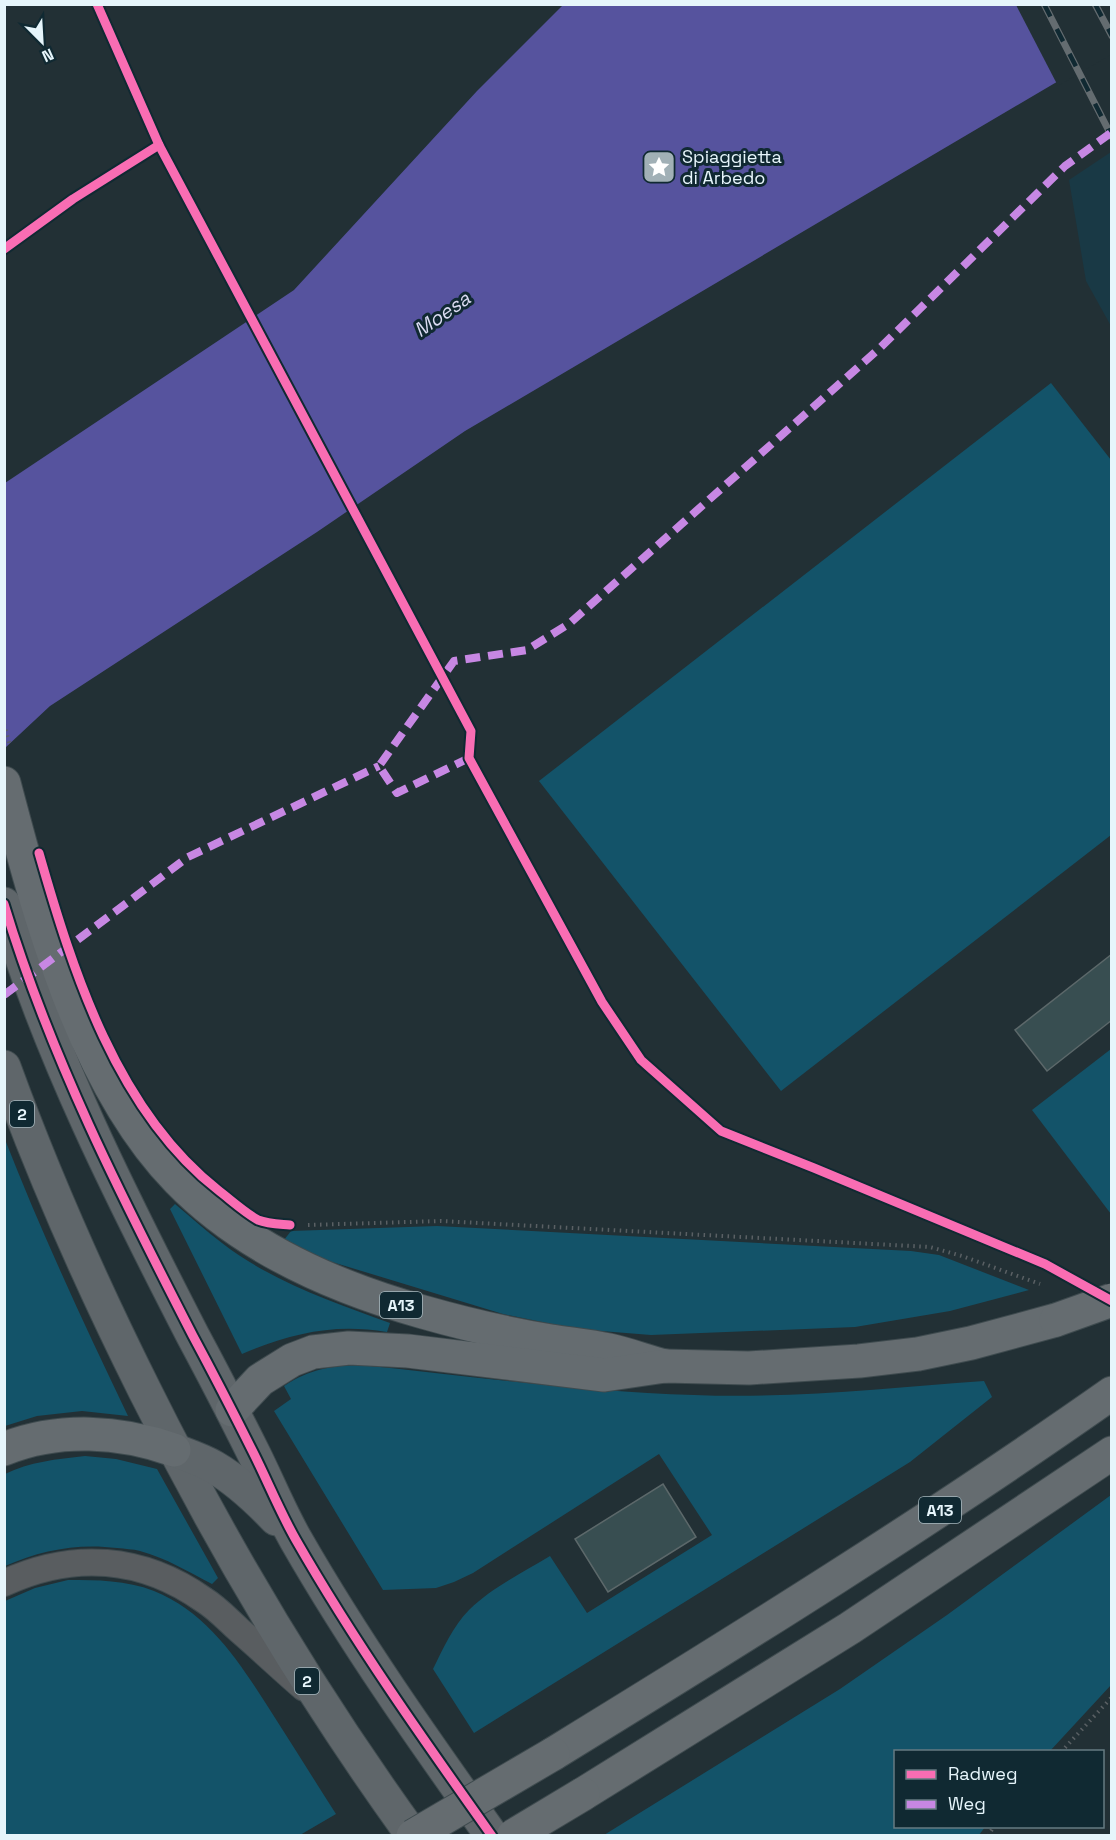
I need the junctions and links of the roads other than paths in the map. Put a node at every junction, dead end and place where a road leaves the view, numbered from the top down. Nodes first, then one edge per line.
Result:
1 (4, 783) edge
2 (4, 904) edge
3 (4, 1067) edge
4 (1112, 1300) edge
5 (665, 1366) junction
6 (1111, 1394) edge
7 (232, 1410) junction
8 (4, 1449) edge
9 (174, 1450) junction
10 (1112, 1452) edge
11 (211, 1466) junction
12 (213, 1520) junction
13 (294, 1537) junction
14 (4, 1583) edge
15 (321, 1703) junction
16 (413, 1836) edge
17 (492, 1836) edge
18 (513, 1836) edge

1 - 5 highway, A13
2 - 7 main road
3 - 9 main road, 2
4 - 5 highway, A13, bridge
5 - 7 highway, A13
6 - 16 highway, A13, bridge
7 - 11 main road, A13
7 - 13 main road
8 - 9 highway
9 - 11 main road
9 - 12 main road, 2
10 - 18 highway, A13, bridge
11 - 12 main road, A13
11 - 13 main road
12 - 15 main road, 2
13 - 17 main road
14 - 15 lane
15 - 16 main road, 2

